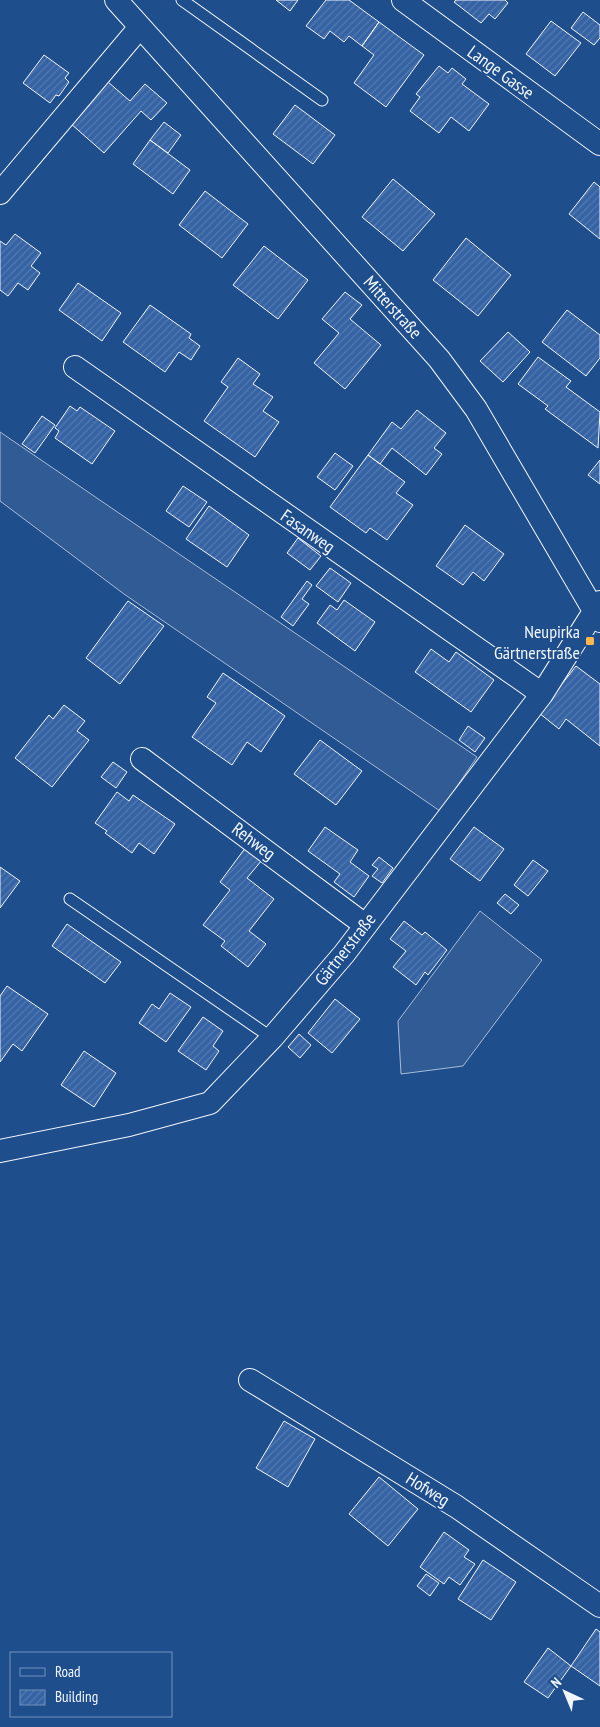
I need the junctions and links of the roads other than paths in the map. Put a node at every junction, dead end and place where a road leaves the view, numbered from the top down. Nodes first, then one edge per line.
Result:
1 (116, 0) edge
2 (182, 0) edge
3 (403, 0) edge
4 (140, 28) junction
5 (322, 100) dead end
6 (600, 144) edge
7 (0, 193) edge
8 (75, 367) dead end
9 (598, 611) edge
10 (542, 694) junction
11 (142, 759) dead end
12 (70, 899) dead end
13 (365, 925) junction
14 (272, 1038) junction
15 (0, 1152) edge
16 (250, 1380) dead end
17 (600, 1606) edge

1 - 4 street, Mitterstraße
2 - 5 lane
3 - 6 street, Lange Gasse
4 - 7 street
4 - 9 street, Mitterstraße
8 - 10 street, Fasanweg
9 - 10 street, Gärtnerstraße
10 - 13 street, Gärtnerstraße
11 - 13 street, Rehweg
12 - 14 lane
13 - 14 street, Gärtnerstraße
14 - 15 street, Gärtnerstraße
16 - 17 street, Hofweg

